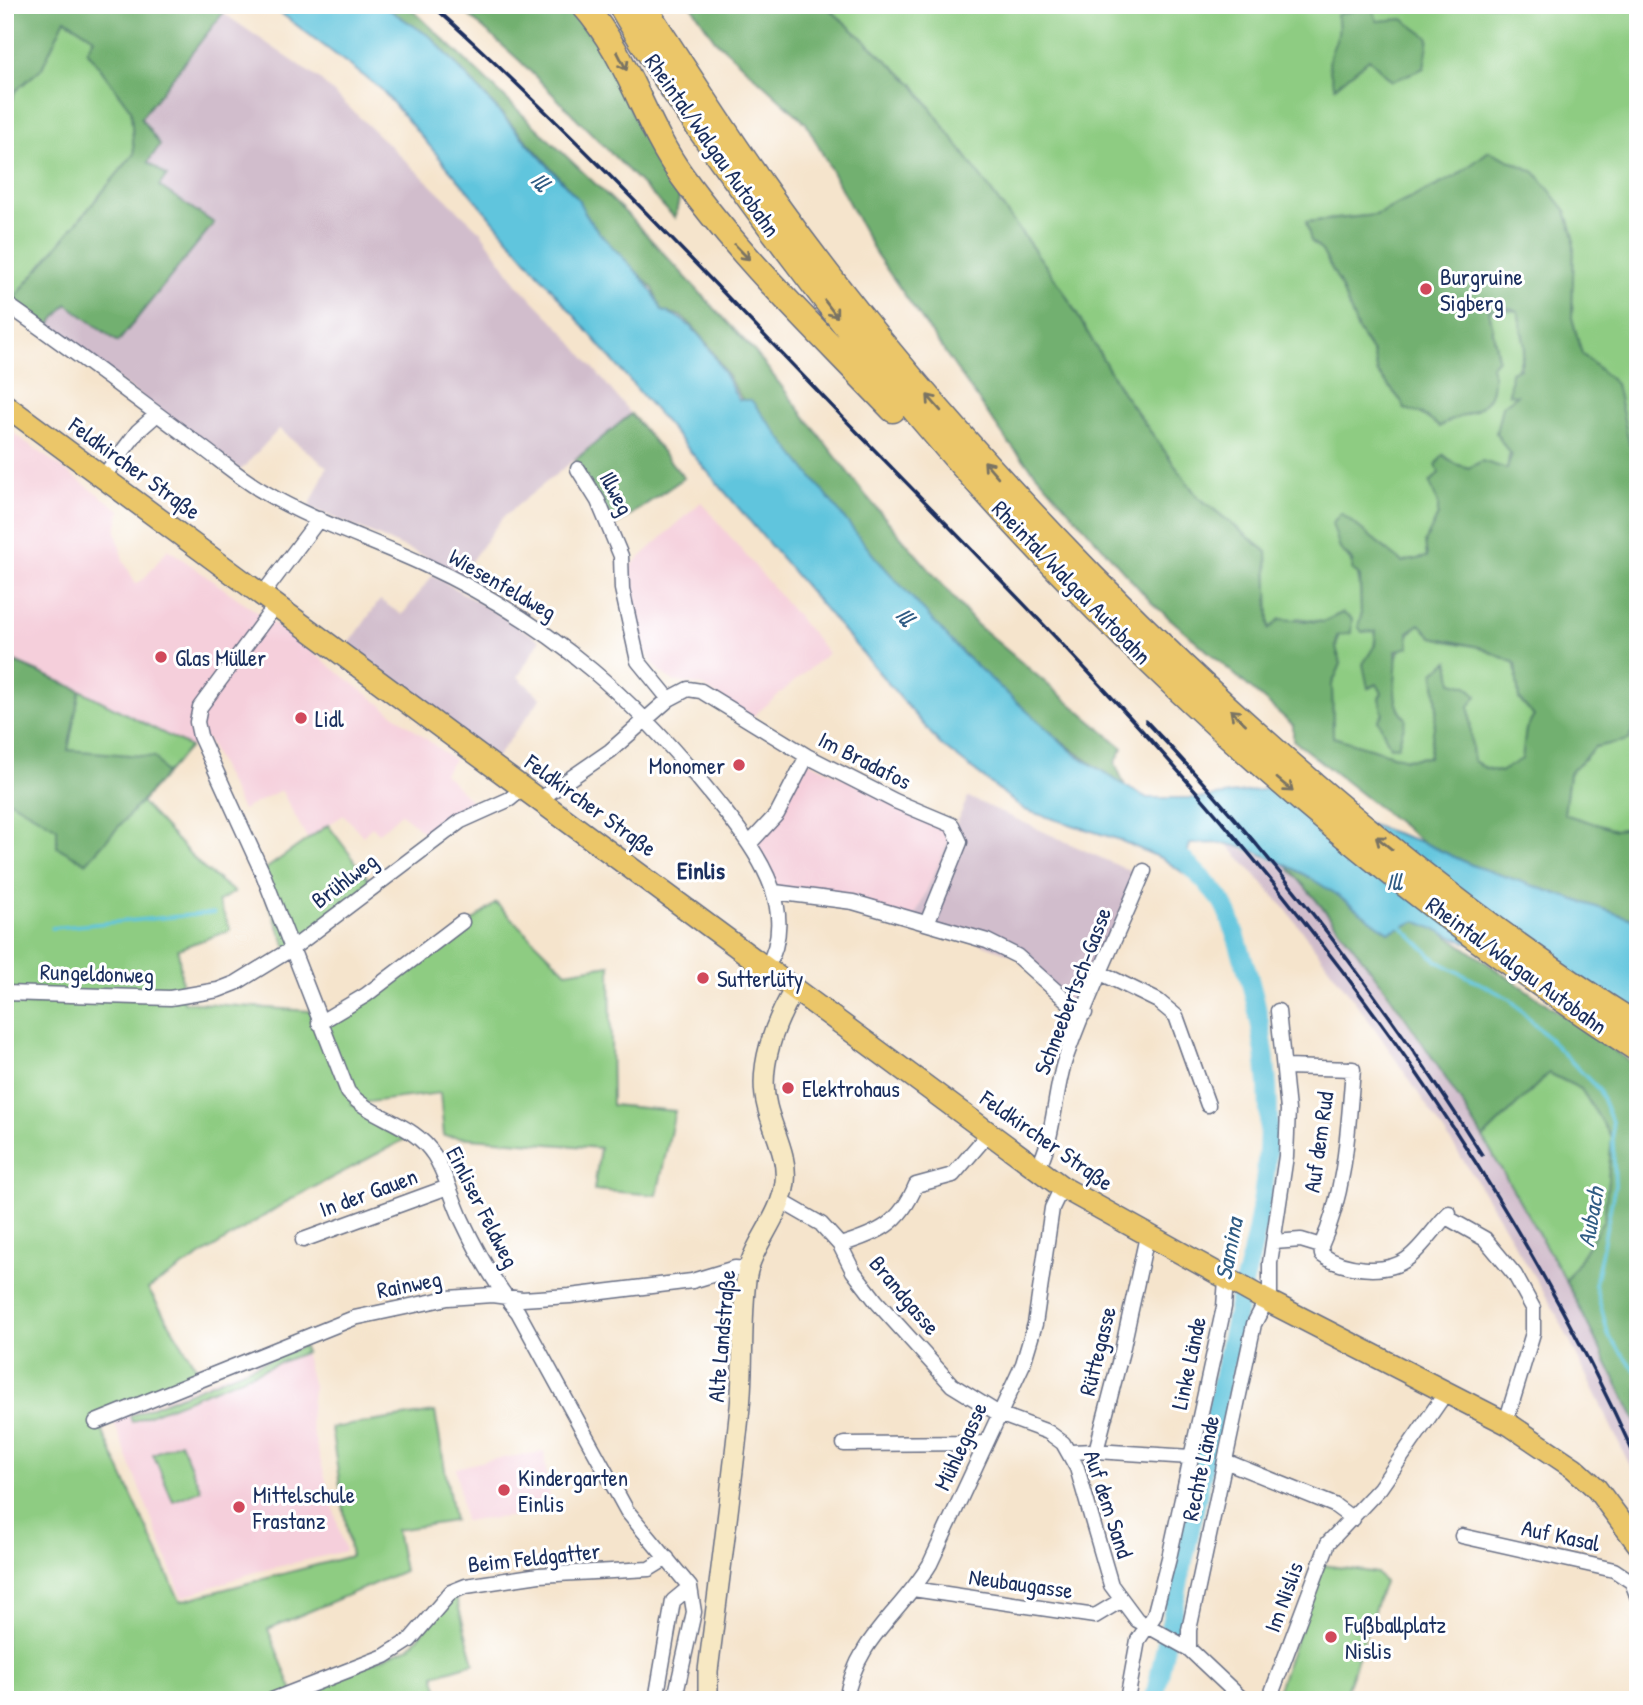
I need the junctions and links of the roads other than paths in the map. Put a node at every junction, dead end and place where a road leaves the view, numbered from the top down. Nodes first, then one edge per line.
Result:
1 (583, 5) edge
2 (620, 5) edge
3 (643, 5) edge
4 (5, 303) edge
5 (5, 405) edge
6 (155, 416) junction
7 (578, 469) dead end
8 (103, 477) junction
9 (979, 487) junction
10 (319, 519) junction
11 (269, 601) junction
12 (669, 699) junction
13 (646, 717) junction
14 (807, 756) junction
15 (531, 794) junction
16 (750, 843) junction
17 (1144, 871) dead end
18 (775, 892) junction
19 (462, 922) dead end
20 (927, 923) junction
21 (293, 948) junction
22 (766, 969) junction
23 (1101, 973) junction
24 (794, 989) junction
25 (5, 993) edge
26 (187, 998) joint
27 (1278, 1011) dead end
28 (1085, 1013) junction
29 (319, 1023) junction
30 (1627, 1031) edge
31 (1638, 1049) edge
32 (1285, 1067) junction
33 (1208, 1105) dead end
34 (989, 1133) junction
35 (1037, 1168) junction
36 (448, 1187) junction
37 (1062, 1187) junction
38 (781, 1201) junction
39 (1147, 1236) junction
40 (303, 1240) dead end
41 (1274, 1242) junction
42 (840, 1245) junction
43 (1321, 1246) junction
44 (748, 1269) junction
45 (1228, 1280) junction
46 (506, 1298) junction
47 (1264, 1299) junction
48 (1447, 1391) junction
49 (999, 1414) junction
50 (96, 1422) dead end
51 (1506, 1422) junction
52 (986, 1443) junction
53 (844, 1444) dead end
54 (1096, 1451) junction
55 (1070, 1452) junction
56 (1191, 1457) junction
57 (1225, 1461) junction
58 (1353, 1519) junction
59 (1462, 1536) dead end
60 (1638, 1544) edge
61 (667, 1558) junction
62 (690, 1587) junction
63 (913, 1589) junction
64 (1638, 1598) edge
65 (1120, 1601) junction
66 (1151, 1628) junction
67 (1185, 1646) junction
68 (272, 1700) edge
69 (656, 1700) edge
70 (678, 1700) edge
71 (708, 1700) edge
72 (846, 1700) edge
73 (1127, 1700) edge
74 (1243, 1700) edge
75 (1269, 1700) edge

1 -> 9 highway
2 -> 9 highway, Rheintal/Walgau Autobahn
30 -> 3 highway, Rheintal/Walgau Autobahn
4 - 6 street, Wiesenfeldweg
5 - 8 main road, Feldkircher Straße
6 - 8 street
6 - 10 street, Wiesenfeldweg
7 - 12 street, Illweg
8 - 11 main road, Feldkircher Straße
9 -> 30 highway, Rheintal/Walgau Autobahn
10 - 11 street
10 - 13 street, Wiesenfeldweg
11 - 15 main road, Feldkircher Straße
11 - 21 street, Einliser Feldweg
12 - 13 street, Im Bradafos
12 - 14 street, Im Bradafos
13 - 15 street
13 - 16 street, Wiesenfeldweg
14 - 16 street
14 - 20 street, Im Bradafos
15 - 21 street, Brühlweg
15 - 22 main road, Feldkircher Straße
16 - 18 street, Wiesenfeldweg
17 - 23 street, Schneebertsch-Gasse
18 - 20 street
18 - 22 street, Wiesenfeldweg
19 - 29 street
20 - 28 street
21 - 26 street, Brühlweg
21 - 29 street, Einliser Feldweg
22 - 24 main road, Feldkircher Straße
23 - 28 street, Schneebertsch-Gasse
23 - 33 street
24 - 34 main road, Feldkircher Straße
24 - 38 main road, Alte Landstraße
25 - 26 street, Rungeldonweg
27 - 32 street, Auf dem Rud
28 - 35 street, Schneebertsch-Gasse
29 - 36 street, Einliser Feldweg
30 - 31 highway, Rheintal/Walgau Autobahn
32 - 41 street, Auf dem Rud
32 - 43 street, Auf dem Rud
34 - 35 main road, Feldkircher Straße
34 - 42 street
35 - 37 main road, Feldkircher Straße
36 - 40 street, In der Gauen
36 - 46 street, Einliser Feldweg
37 - 39 main road, Feldkircher Straße
37 - 49 street, Mühlegasse
38 - 42 street, Brandgasse
38 - 44 main road, Alte Landstraße
39 - 45 main road, Feldkircher Straße
39 - 54 street, Rüttegasse
41 - 43 street
41 - 47 street, Auf dem Rud
42 - 49 street, Brandgasse
43 - 51 street
44 - 46 street, Rainweg
44 - 71 main road, Alte Landstraße
45 - 47 main road, Feldkircher Straße
45 - 56 street, Linke Lände
46 - 50 street, Rainweg
46 - 61 street, Einliser Feldweg
47 - 48 main road
47 - 57 street, Rechte Lände
48 - 51 main road
48 - 58 street, Im Nislis
49 - 52 street, Mühlegasse
49 - 55 street, Auf dem Sand
51 - 60 main road
52 - 53 street
52 - 63 street, Mühlegasse
54 - 55 street
54 - 56 street
55 - 65 street, Auf dem Sand
56 - 66 street, Linke Lände
57 - 58 street
57 - 67 street, Rechte Lände
58 - 75 street, Im Nislis
59 - 64 street, Auf Kasal
61 - 62 street, Einliser Feldweg
61 - 68 street, Beim Feldgatter
62 - 69 street
62 - 70 street
63 - 65 street, Neubaugasse
63 - 72 street, Mühlegasse
65 - 66 street, Auf dem Sand
66 - 67 street
66 - 73 street, Linke Lände
67 - 74 street

